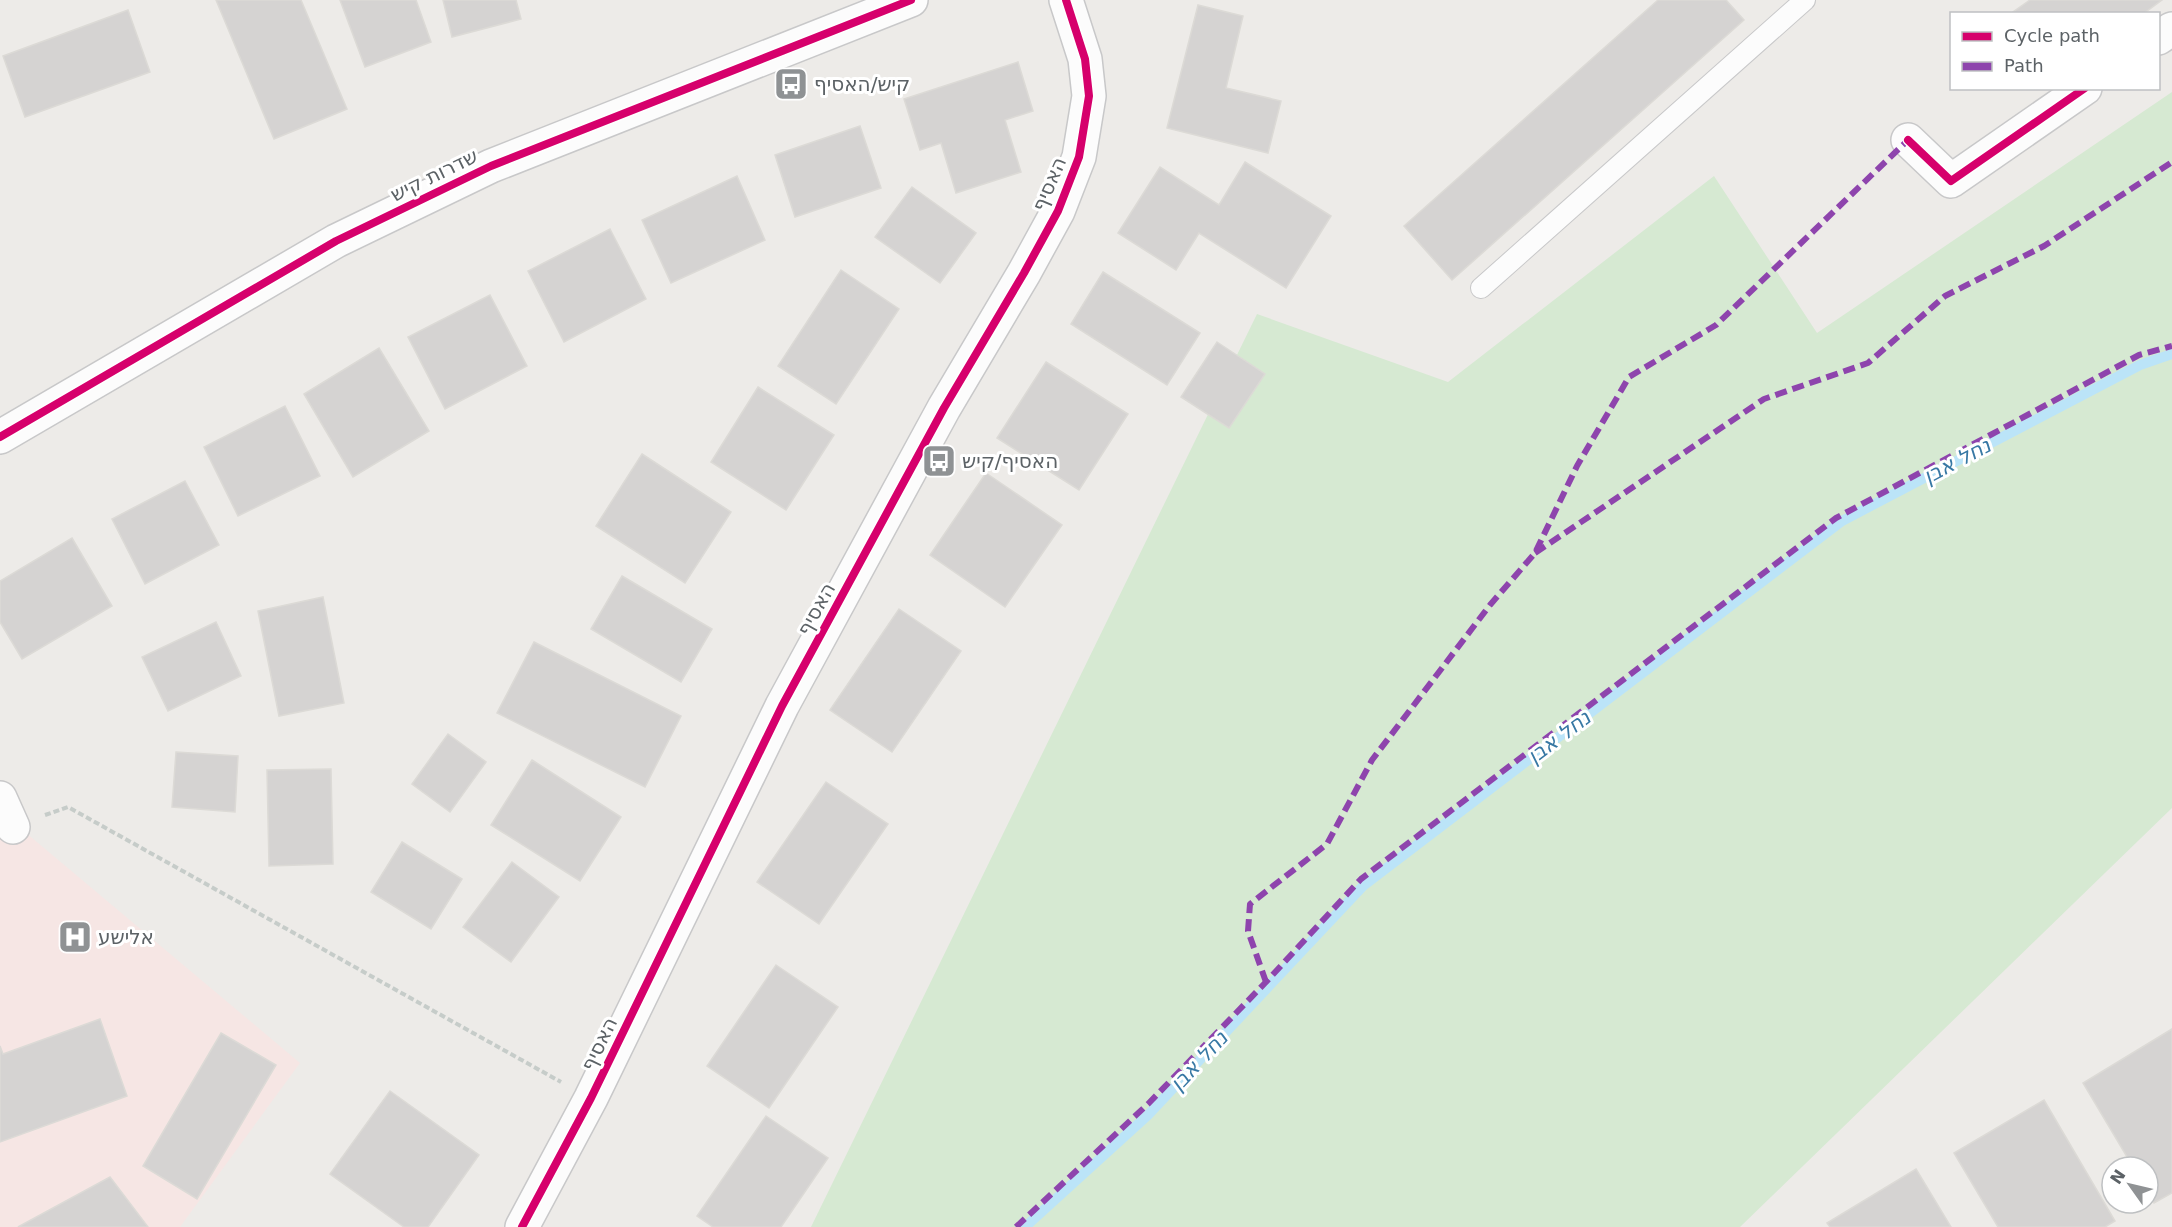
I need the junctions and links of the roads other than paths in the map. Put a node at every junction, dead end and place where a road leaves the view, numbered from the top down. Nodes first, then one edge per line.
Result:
1 (911, 0) edge
2 (1066, 0) edge
3 (1805, 0) edge
4 (2082, 90) edge
5 (1908, 140) dead end
6 (1481, 288) dead end
7 (0, 437) edge
8 (522, 1227) edge

1 - 7 street, שדרות קיש
2 - 8 street, האסיף
3 - 6 lane
4 - 5 street

